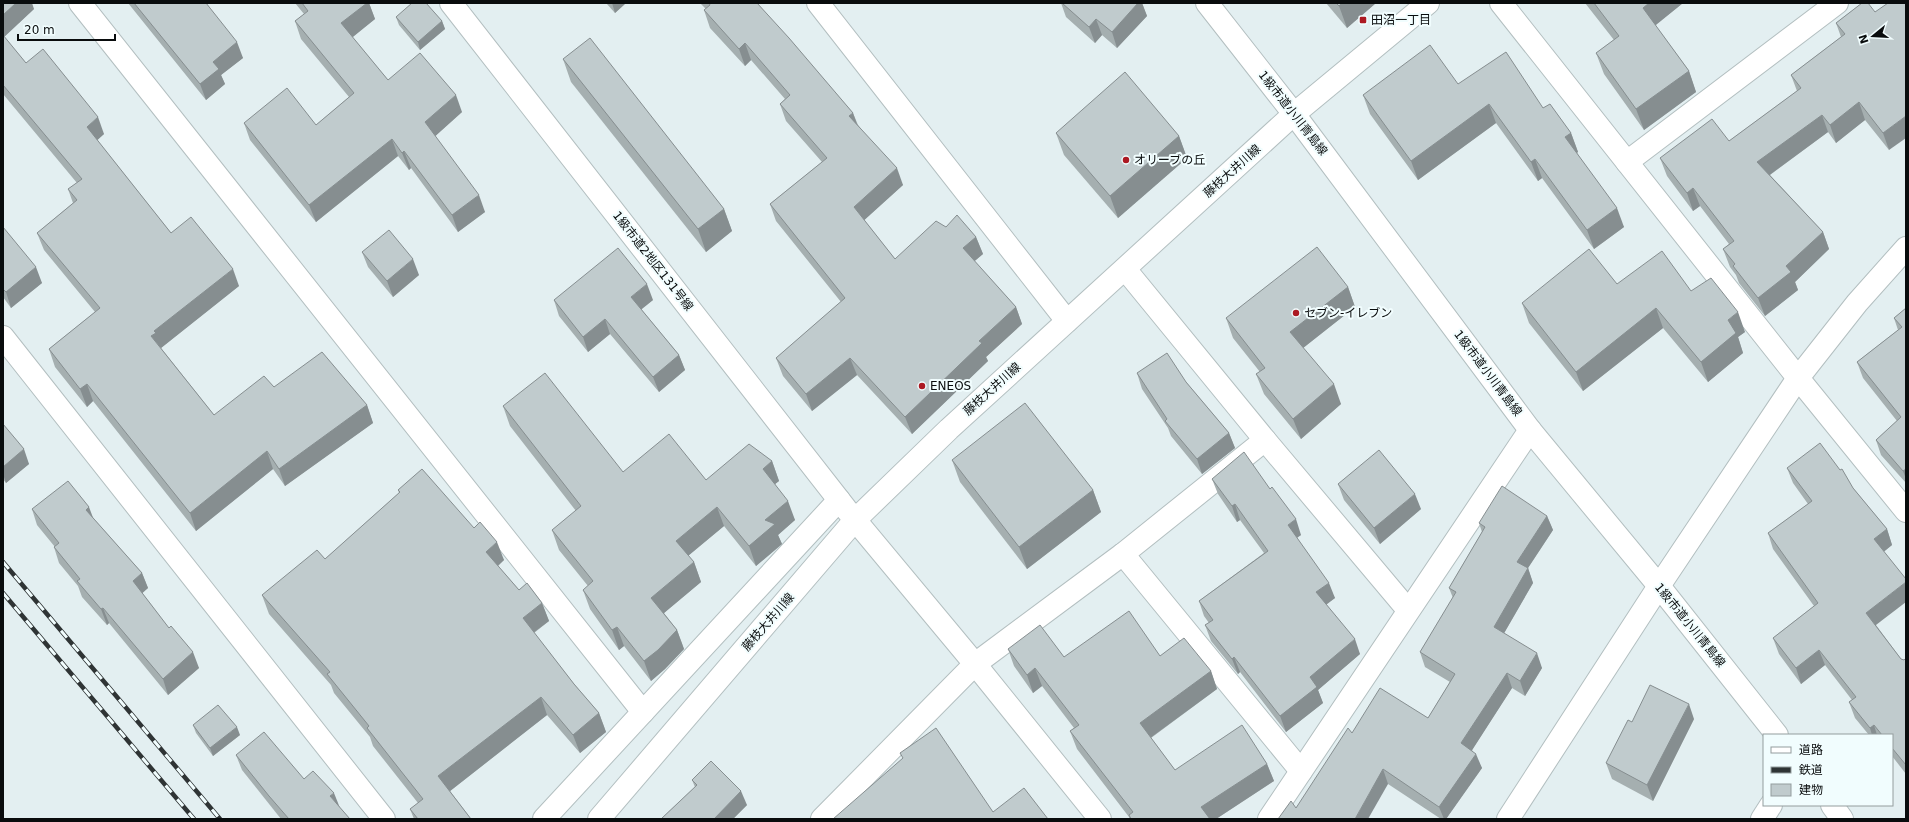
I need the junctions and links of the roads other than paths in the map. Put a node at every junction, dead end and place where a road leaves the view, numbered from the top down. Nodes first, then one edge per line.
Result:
1 (80, 3) edge
2 (451, 3) edge
3 (818, 3) edge
4 (1207, 3) edge
5 (1428, 3) edge
6 (1501, 3) edge
7 (1837, 3) edge
8 (1294, 114) junction
9 (1627, 162) junction
10 (1906, 248) edge
11 (1124, 269) junction
12 (1068, 321) junction
13 (3, 337) edge
14 (1798, 378) junction
15 (1530, 430) junction
16 (1265, 440) junction
17 (839, 500) junction
18 (1906, 511) edge
19 (855, 520) junction
20 (1124, 554) junction
21 (1659, 586) junction
22 (1408, 610) junction
23 (975, 664) junction
24 (643, 712) junction
25 (1776, 734) edge
26 (1301, 771) junction
27 (1770, 806) edge
28 (1833, 806) edge
29 (384, 819) edge
30 (544, 819) edge
31 (600, 819) edge
32 (822, 819) edge
33 (1100, 819) edge
34 (1268, 819) edge
35 (1508, 819) edge
36 (1762, 819) edge
37 (1842, 819) edge

1 - 24 street
2 - 17 street, 1級市道2地区131号線
3 - 12 street
4 - 8 street, 1級市道小川青島線
5 - 8 street, 藤枝大井川線
6 - 9 street
7 - 9 street
8 - 11 street, 藤枝大井川線
8 - 15 street, 1級市道小川青島線
9 - 14 street
10 - 14 street
11 - 12 street, 藤枝大井川線
11 - 16 street
12 - 19 street, 藤枝大井川線
13 - 29 street
14 - 18 street
14 - 21 street
15 - 21 street, 1級市道小川青島線
15 - 22 street
16 - 20 street
16 - 22 street
17 - 19 street, 1級市道2地区131号線
17 - 24 street
19 - 23 street, 1級市道2地区131号線
19 - 31 street, 藤枝大井川線
20 - 23 street
20 - 26 street
21 - 25 street, 1級市道小川青島線
21 - 35 street
22 - 26 street
23 - 32 street
23 - 33 street, 1級市道2地区131号線
24 - 30 street
26 - 34 street
27 - 36 street
28 - 37 street

